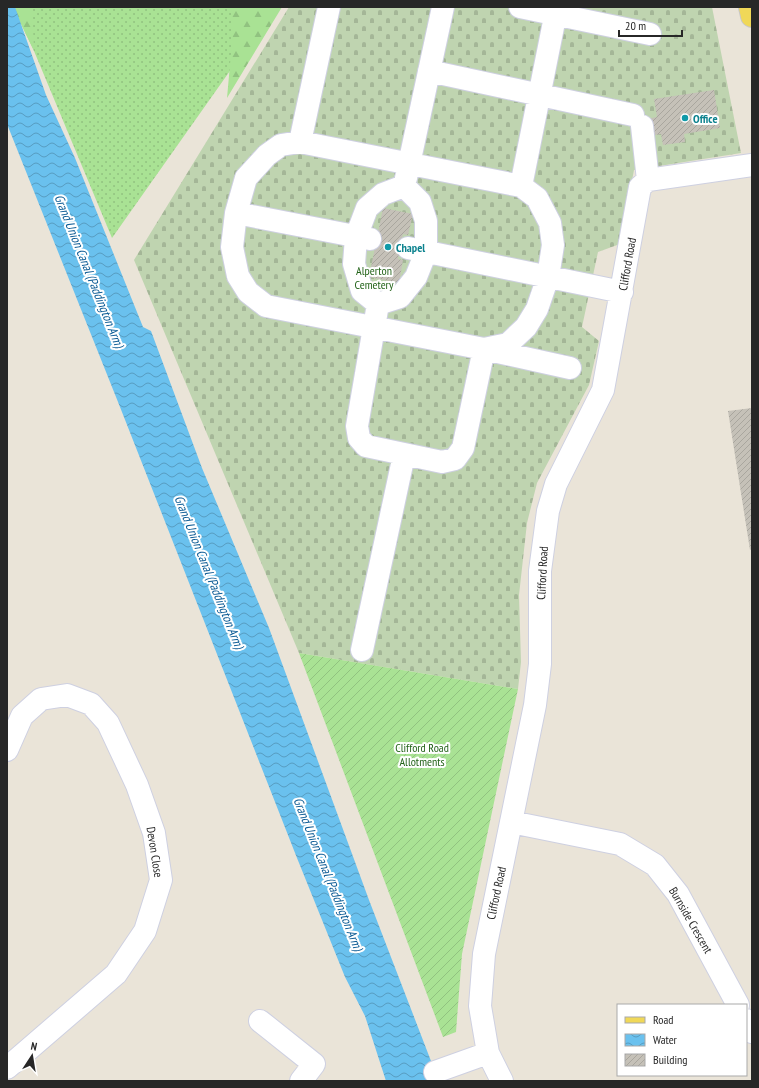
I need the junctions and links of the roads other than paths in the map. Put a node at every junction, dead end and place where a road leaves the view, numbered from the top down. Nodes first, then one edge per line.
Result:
1 (329, 7) edge
2 (443, 7) edge
3 (520, 7) edge
4 (750, 7) edge
5 (556, 11) edge
6 (752, 16) edge
7 (650, 34) dead end
8 (429, 71) junction
9 (539, 94) junction
10 (300, 142) junction
11 (409, 164) junction
12 (752, 165) edge
13 (648, 180) junction
14 (404, 186) junction
15 (520, 186) junction
16 (236, 213) junction
17 (363, 238) junction
18 (417, 250) junction
19 (548, 277) junction
20 (622, 292) junction
21 (378, 304) junction
22 (374, 328) junction
23 (484, 349) junction
24 (570, 368) dead end
25 (404, 455) junction
26 (362, 650) dead end
27 (7, 750) edge
28 (511, 822) junction
29 (737, 1004) edge
30 (260, 1022) dead end
31 (747, 1022) edge
32 (752, 1032) edge
33 (488, 1053) junction
34 (7, 1068) edge
35 (435, 1072) dead end
36 (301, 1081) edge
37 (502, 1081) edge

1 - 10 street
2 - 8 street
3 - 5 street
4 - 6 main road
5 - 7 street
5 - 9 street
8 - 9 street
8 - 11 street
9 - 13 street
9 - 15 street
10 - 11 street
10 - 16 street
11 - 14 street
11 - 15 street
12 - 13 street
13 - 20 street, Clifford Road
14 - 17 street
14 - 18 street
15 - 19 street
16 - 17 street
16 - 22 street
17 - 21 street
18 - 19 street
18 - 21 street
19 - 20 street
19 - 23 street
20 - 28 street, Clifford Road
21 - 22 street
22 - 23 street
22 - 25 street
23 - 24 street
23 - 25 street
25 - 26 street
27 - 34 street, Devon Close
28 - 29 street, Burnside Crescent
28 - 33 street, Clifford Road
30 - 36 street
31 - 32 street
33 - 35 street
33 - 37 street, Clifford Road

